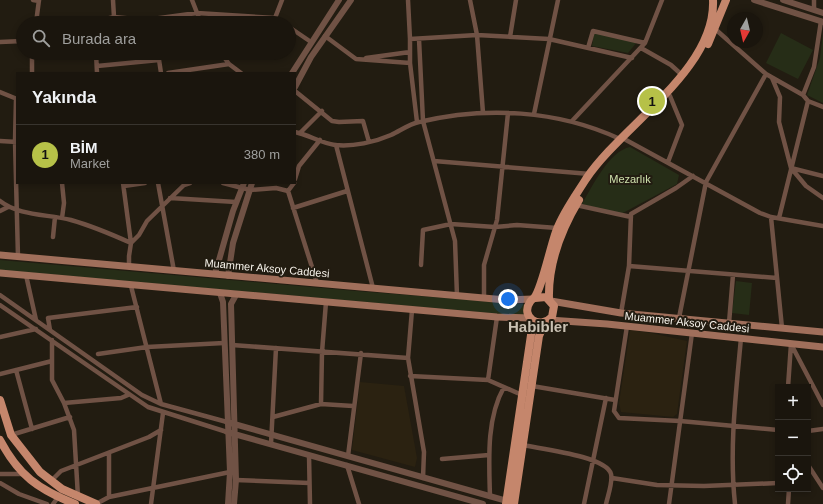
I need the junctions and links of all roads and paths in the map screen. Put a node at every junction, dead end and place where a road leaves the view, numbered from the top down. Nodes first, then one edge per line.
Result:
1 (33, 0) edge
2 (113, 0) edge
3 (192, 0) edge
4 (282, 0) edge
5 (339, 0) edge
6 (350, 0) edge
7 (408, 0) edge
8 (470, 0) edge
9 (516, 0) edge
10 (558, 0) edge
11 (662, 0) edge
12 (713, 0) edge
13 (726, 0) edge
14 (754, 0) edge
15 (783, 0) edge
16 (814, 0) edge
17 (39, 1) edge
18 (814, 10) junction
19 (197, 13) junction
20 (823, 13) edge
21 (37, 16) edge
22 (114, 16) edge
23 (180, 16) edge
24 (198, 16) edge
25 (244, 16) edge
26 (276, 16) edge
27 (822, 21) edge
28 (714, 28) junction
29 (296, 32) edge
30 (477, 35) junction
31 (325, 36) junction
32 (510, 37) junction
33 (410, 39) junction
34 (420, 39) junction
35 (549, 39) junction
36 (16, 41) edge
37 (0, 42) edge
38 (311, 42) junction
39 (645, 43) junction
40 (588, 48) junction
41 (640, 48) junction
42 (410, 52) junction
43 (632, 58) junction
44 (356, 59) junction
45 (32, 60) edge
46 (97, 60) edge
47 (159, 60) joint
48 (226, 60) edge
49 (410, 63) junction
50 (229, 64) junction
51 (97, 66) junction
52 (32, 72) edge
53 (97, 72) edge
54 (161, 72) edge
55 (175, 72) edge
56 (240, 72) edge
57 (293, 72) edge
58 (766, 74) junction
59 (682, 75) junction
60 (772, 78) junction
61 (296, 85) edge
62 (0, 92) edge
63 (296, 92) edge
64 (803, 95) junction
65 (670, 96) junction
66 (16, 99) edge
67 (808, 101) junction
68 (823, 107) edge
69 (322, 111) junction
70 (508, 113) junction
71 (483, 114) junction
72 (534, 114) junction
73 (423, 121) junction
74 (572, 121) junction
75 (417, 122) junction
76 (297, 132) edge
77 (0, 140) edge
78 (320, 140) junction
79 (623, 140) junction
80 (16, 142) edge
81 (369, 142) junction
82 (336, 145) junction
83 (434, 161) junction
84 (668, 162) junction
85 (503, 166) junction
86 (791, 168) junction
87 (590, 174) junction
88 (16, 175) edge
89 (296, 176) edge
90 (693, 176) junction
91 (823, 176) edge
92 (706, 182) junction
93 (16, 184) edge
94 (62, 184) edge
95 (134, 184) edge
96 (158, 184) edge
97 (234, 184) edge
98 (252, 184) edge
99 (293, 184) edge
100 (123, 185) edge
101 (181, 185) edge
102 (244, 185) edge
103 (250, 190) junction
104 (288, 191) junction
105 (347, 191) junction
106 (170, 198) junction
107 (823, 198) edge
108 (0, 200) edge
109 (236, 202) junction
110 (163, 205) junction
111 (576, 205) junction
112 (8, 207) junction
113 (292, 208) junction
114 (17, 210) junction
115 (0, 211) edge
116 (55, 216) junction
117 (631, 217) junction
118 (771, 217) junction
119 (62, 218) junction
120 (779, 218) junction
121 (451, 224) junction
122 (495, 226) junction
123 (823, 226) edge
124 (557, 228) junction
125 (53, 237) dead end
126 (131, 243) junction
127 (0, 255) edge
128 (18, 257) junction
129 (421, 265) dead end
130 (629, 266) junction
131 (129, 267) junction
132 (174, 271) junction
133 (688, 272) junction
134 (0, 273) edge
135 (215, 274) junction
136 (733, 275) junction
137 (26, 276) junction
138 (228, 276) junction
139 (777, 278) junction
140 (317, 283) junction
141 (132, 286) junction
142 (373, 288) junction
143 (220, 293) junction
144 (236, 294) junction
145 (0, 295) edge
146 (457, 296) junction
147 (484, 298) junction
148 (533, 299) junction
149 (550, 300) junction
150 (326, 302) junction
151 (0, 305) edge
152 (137, 307) junction
153 (412, 310) junction
154 (621, 313) junction
155 (497, 317) junction
156 (679, 318) junction
157 (531, 319) junction
158 (36, 320) junction
159 (547, 321) junction
160 (729, 323) junction
161 (627, 326) junction
162 (782, 328) junction
163 (36, 329) junction
164 (50, 330) junction
165 (823, 332) edge
166 (692, 333) junction
167 (0, 337) edge
168 (741, 338) junction
169 (52, 340) junction
170 (224, 343) junction
171 (791, 344) junction
172 (232, 345) junction
173 (147, 347) junction
174 (823, 347) edge
175 (276, 348) junction
176 (322, 352) junction
177 (361, 353) junction
178 (98, 354) dead end
179 (408, 358) junction
180 (52, 361) junction
181 (16, 370) junction
182 (0, 374) edge
183 (410, 376) junction
184 (488, 380) junction
185 (788, 384) edge
186 (532, 386) junction
187 (504, 387) junction
188 (128, 395) junction
189 (522, 395) junction
190 (606, 398) junction
191 (0, 400) edge
192 (615, 400) junction
193 (64, 403) junction
194 (161, 404) junction
195 (321, 404) junction
196 (823, 405) edge
197 (353, 406) junction
198 (163, 413) junction
199 (273, 417) junction
200 (70, 418) junction
201 (680, 420) junction
202 (226, 422) junction
203 (234, 424) junction
204 (734, 425) junction
205 (32, 429) junction
206 (823, 429) edge
207 (161, 430) junction
208 (775, 430) edge
209 (811, 431) edge
210 (227, 432) junction
211 (234, 434) junction
212 (270, 434) junction
213 (11, 435) junction
214 (0, 440) edge
215 (271, 444) junction
216 (523, 445) junction
217 (108, 453) junction
218 (309, 455) junction
219 (489, 455) junction
220 (348, 456) junction
221 (442, 459) dead end
222 (593, 459) junction
223 (78, 465) junction
224 (347, 465) junction
225 (811, 470) edge
226 (230, 472) junction
227 (0, 474) edge
228 (24, 474) junction
229 (423, 478) junction
230 (612, 478) junction
231 (236, 480) junction
232 (51, 482) junction
233 (0, 483) edge
234 (309, 483) junction
235 (775, 483) edge
236 (671, 485) junction
237 (733, 485) junction
238 (153, 488) junction
239 (823, 488) edge
240 (64, 490) junction
241 (789, 492) edge
242 (109, 497) junction
243 (490, 497) junction
244 (56, 501) edge
245 (465, 501) edge
246 (73, 502) edge
247 (512, 503) edge
248 (47, 504) edge
249 (96, 504) edge
250 (150, 504) edge
251 (228, 504) edge
252 (234, 504) edge
253 (310, 504) edge
254 (359, 504) edge
255 (483, 504) edge
256 (584, 504) edge
257 (606, 504) edge
258 (669, 504) edge
259 (735, 504) edge
260 (788, 504) edge

1 - 17 street
2 - 22 street
3 - 19 street
4 - 26 street
5 - 38 street
6 - 31 street
7 - 33 street
8 - 30 street
9 - 32 street
10 - 35 street
11 - 39 street
12 - 59 main road
13 - 28 main road
14 - 27 street
15 - 18 street
16 - 18 street
17 - 21 street
18 - 20 street
19 - 23 street
19 - 24 street
19 - 25 street
27 - 64 street
28 - 58 street
28 - 65 main road
29 - 38 street
30 - 32 street
30 - 34 street
30 - 71 street
31 - 44 street
31 - 61 street
32 - 35 street
33 - 34 street
33 - 42 street
34 - 73 street
35 - 40 street
35 - 72 street
36 - 37 street
38 - 57 street
39 - 40 street
39 - 41 street
40 - 43 street
41 - 43 street
41 - 59 street
42 - 44 street
42 - 49 street
43 - 74 street
44 - 49 street
45 - 52 street
46 - 51 street
47 - 51 street
47 - 54 street
48 - 50 street
49 - 75 street
50 - 55 street
50 - 56 street
51 - 53 street
58 - 60 street
58 - 92 street
59 - 79 main road
60 - 64 street
60 - 86 street
62 - 66 street
63 - 69 street
64 - 67 street
65 - 79 main road
65 - 84 street
67 - 68 street
67 - 86 street
69 - 76 street
69 - 81 street
70 - 71 street
70 - 72 street
70 - 85 street
71 - 73 street
72 - 74 street
73 - 75 street
73 - 83 street
74 - 79 street
75 - 81 street
76 - 78 street
77 - 80 street
78 - 82 street
78 - 89 street
79 - 84 street
79 - 87 main road
79 - 111 main road
80 - 88 street
81 - 82 street
82 - 105 street
83 - 85 street
83 - 121 street
84 - 90 street
85 - 87 street
85 - 122 street
86 - 91 street
86 - 107 street
86 - 120 street
87 - 124 main road
90 - 92 street
90 - 117 street
92 - 118 street
92 - 133 street
93 - 114 street
94 - 119 street
95 - 100 street
96 - 110 street
97 - 102 street
98 - 103 street
99 - 104 street
100 - 126 street
101 - 106 street
102 - 103 street
102 - 109 street
103 - 104 street
103 - 138 street
104 - 113 street
105 - 113 street
105 - 142 street
106 - 109 street
106 - 110 street
108 - 112 street
109 - 135 street
110 - 126 street
110 - 132 street
111 - 117 street
111 - 149 main road
112 - 114 street
112 - 115 street
113 - 140 street
114 - 116 street
114 - 128 street
116 - 119 street
116 - 125 street
117 - 130 street
118 - 120 street
118 - 139 street
119 - 126 street
120 - 123 street
121 - 122 street
121 - 129 street
121 - 146 street
122 - 124 street
122 - 147 street
124 - 148 main road
126 - 131 street
127 - 128 main road, Muammer Aksoy Caddesi
128 - 131 main road, Muammer Aksoy Caddesi
130 - 133 street
130 - 154 street
131 - 132 main road, Muammer Aksoy Caddesi
132 - 135 main road, Muammer Aksoy Caddesi
133 - 136 street
133 - 156 street
134 - 137 main road
135 - 138 main road, Muammer Aksoy Caddesi
136 - 139 street
136 - 160 street
137 - 141 main road
137 - 158 street
138 - 140 main road, Muammer Aksoy Caddesi
139 - 162 street
140 - 142 main road, Muammer Aksoy Caddesi
141 - 143 main road
141 - 152 street
142 - 146 main road, Muammer Aksoy Caddesi
143 - 144 main road
143 - 170 street
144 - 150 main road
144 - 172 street
145 - 158 street
146 - 147 main road, Muammer Aksoy Caddesi
147 - 148 main road, Muammer Aksoy Caddesi
148 - 149 main road
148 - 157 main road
149 - 154 main road, Muammer Aksoy Caddesi
149 - 159 main road
150 - 153 main road
150 - 176 street
151 - 163 street
152 - 164 street
152 - 173 street
153 - 155 main road
153 - 179 street
154 - 156 main road, Muammer Aksoy Caddesi
155 - 157 main road
155 - 184 street
156 - 160 main road, Muammer Aksoy Caddesi
157 - 159 main road
157 - 189 main road
158 - 164 street
159 - 161 main road, Muammer Aksoy Caddesi
159 - 186 main road
160 - 162 main road, Muammer Aksoy Caddesi
161 - 166 main road, Muammer Aksoy Caddesi
161 - 192 street
162 - 165 main road, Muammer Aksoy Caddesi
163 - 167 street
163 - 169 street
164 - 194 street
166 - 168 main road, Muammer Aksoy Caddesi
166 - 201 street
168 - 171 main road, Muammer Aksoy Caddesi
168 - 204 street
169 - 180 street
169 - 188 street
170 - 173 street
170 - 202 street
171 - 174 main road, Muammer Aksoy Caddesi
171 - 185 street
171 - 196 street
172 - 175 street
172 - 203 street
173 - 178 street
173 - 194 street
175 - 176 street
175 - 199 street
176 - 177 street
176 - 195 street
177 - 179 street
177 - 197 street
179 - 183 street
180 - 181 street
180 - 193 street
181 - 182 street
181 - 205 street
183 - 184 street
183 - 229 street
184 - 187 street
186 - 190 street
186 - 216 main road
187 - 189 street
187 - 219 street
188 - 193 street
188 - 198 street
189 - 247 main road
190 - 192 street
190 - 222 street
191 - 213 main road
192 - 201 street
193 - 200 street
194 - 202 street
195 - 197 street
195 - 199 street
197 - 220 street
198 - 207 street
198 - 210 street
199 - 212 street
200 - 205 street
200 - 223 street
201 - 204 street
201 - 236 street
202 - 203 street
202 - 210 street
203 - 211 street
203 - 212 street
204 - 208 street
204 - 237 street
205 - 213 street
206 - 209 street
207 - 217 street
207 - 238 street
210 - 211 street
210 - 226 street
211 - 215 street
211 - 231 street
212 - 215 street
212 - 220 street
213 - 232 main road
214 - 228 main road
215 - 218 street
216 - 222 street
216 - 247 main road
217 - 223 street
217 - 242 street
218 - 224 street
218 - 234 street
219 - 221 street
219 - 243 street
220 - 224 street
220 - 229 street
222 - 230 street
222 - 256 street
223 - 232 street
223 - 246 street
224 - 245 street
224 - 254 street
225 - 239 street
226 - 238 street
226 - 251 street
227 - 228 street
228 - 244 main road
229 - 243 street
230 - 236 street
230 - 257 street
231 - 234 street
231 - 252 street
232 - 240 main road
233 - 248 street
234 - 253 street
235 - 237 street
236 - 237 street
236 - 258 street
237 - 259 street
238 - 242 street
238 - 250 street
240 - 244 street
240 - 246 main road
241 - 260 street
242 - 249 street
243 - 247 street
244 - 246 main road
245 - 255 street
246 - 249 main road

